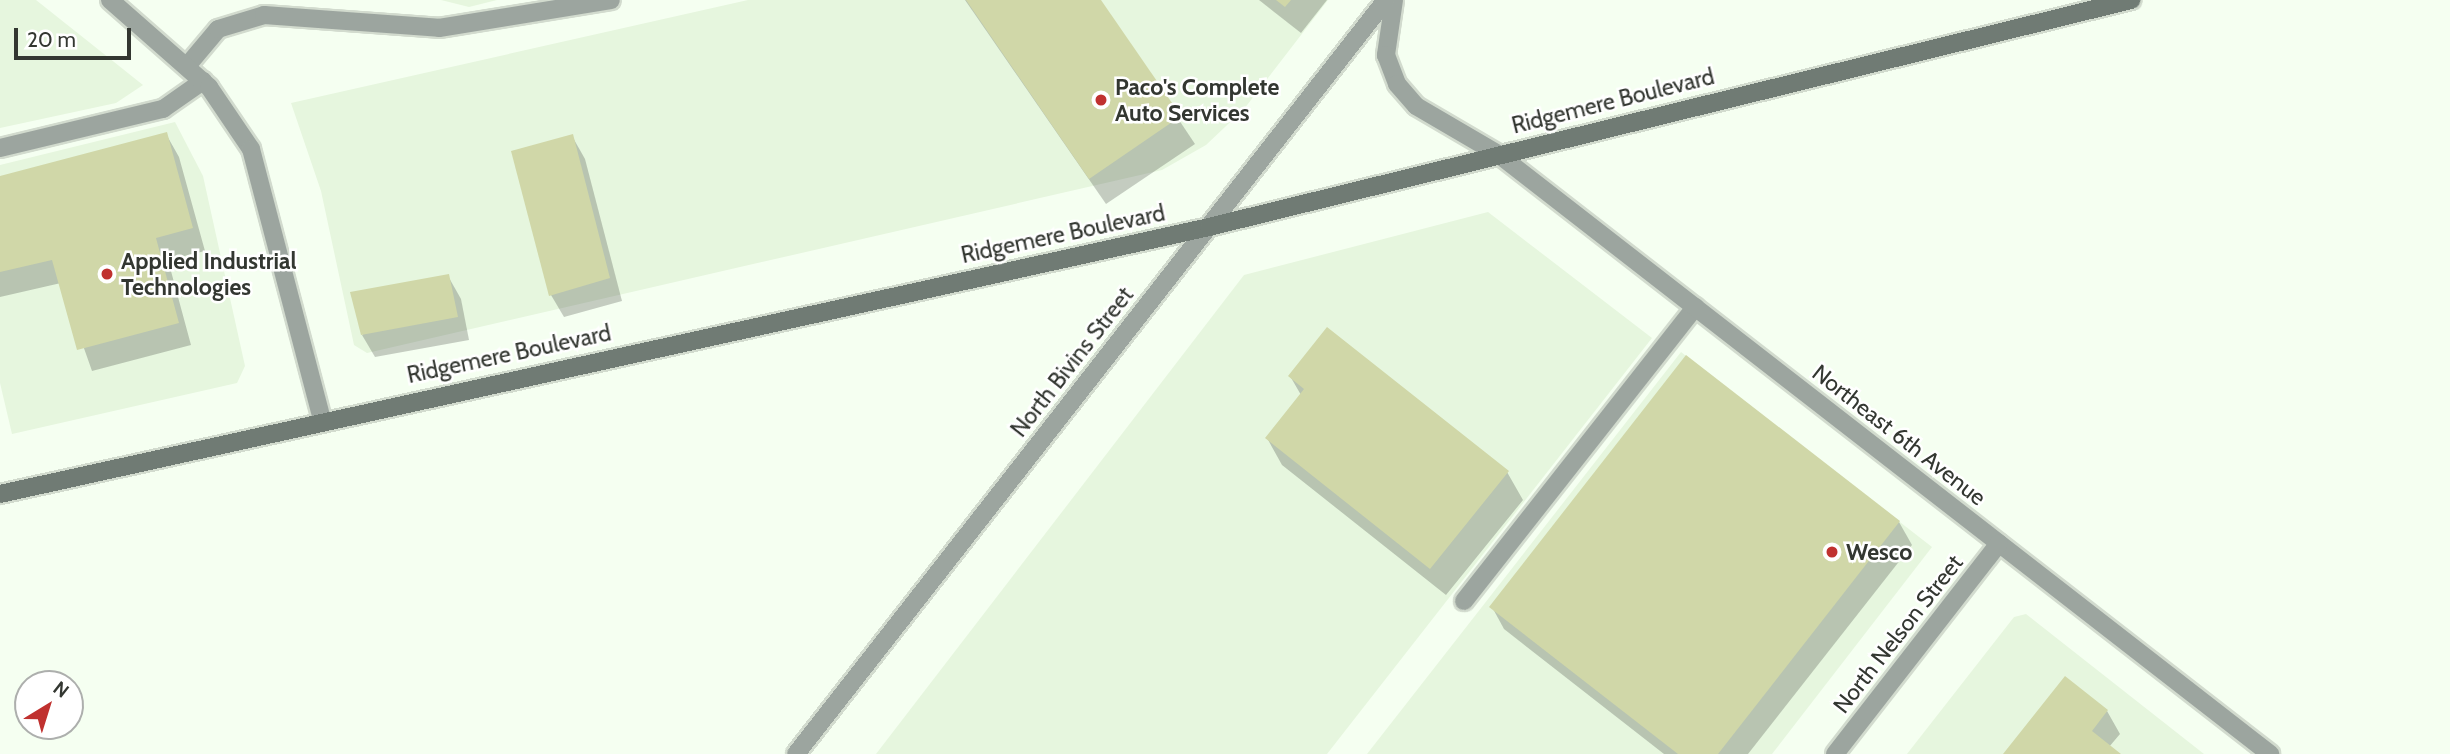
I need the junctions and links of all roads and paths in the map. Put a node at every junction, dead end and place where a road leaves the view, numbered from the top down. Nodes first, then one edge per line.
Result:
1 (110, 0) edge
2 (611, 0) edge
3 (1386, 0) edge
4 (1394, 0) edge
5 (2131, 0) edge
6 (187, 66) junction
7 (203, 81) junction
8 (0, 148) edge
9 (1498, 154) junction
10 (1209, 228) junction
11 (1695, 307) junction
12 (322, 419) junction
13 (0, 495) edge
14 (1998, 543) junction
15 (1464, 601) dead end
16 (796, 754) edge
17 (1835, 754) edge
18 (2270, 754) edge

1 - 6 street
2 - 6 street
3 - 10 street, North Bivins Street
4 - 9 street
5 - 9 main road, Ridgemere Boulevard
6 - 7 street
7 - 8 street
7 - 12 street
9 - 10 main road, Ridgemere Boulevard
9 - 11 street, Northeast 6th Avenue
10 - 12 main road, Ridgemere Boulevard
10 - 16 street, North Bivins Street
11 - 14 street, Northeast 6th Avenue
11 - 15 street
12 - 13 main road, Ridgemere Boulevard
14 - 17 street, North Nelson Street
14 - 18 street, Northeast 6th Avenue

